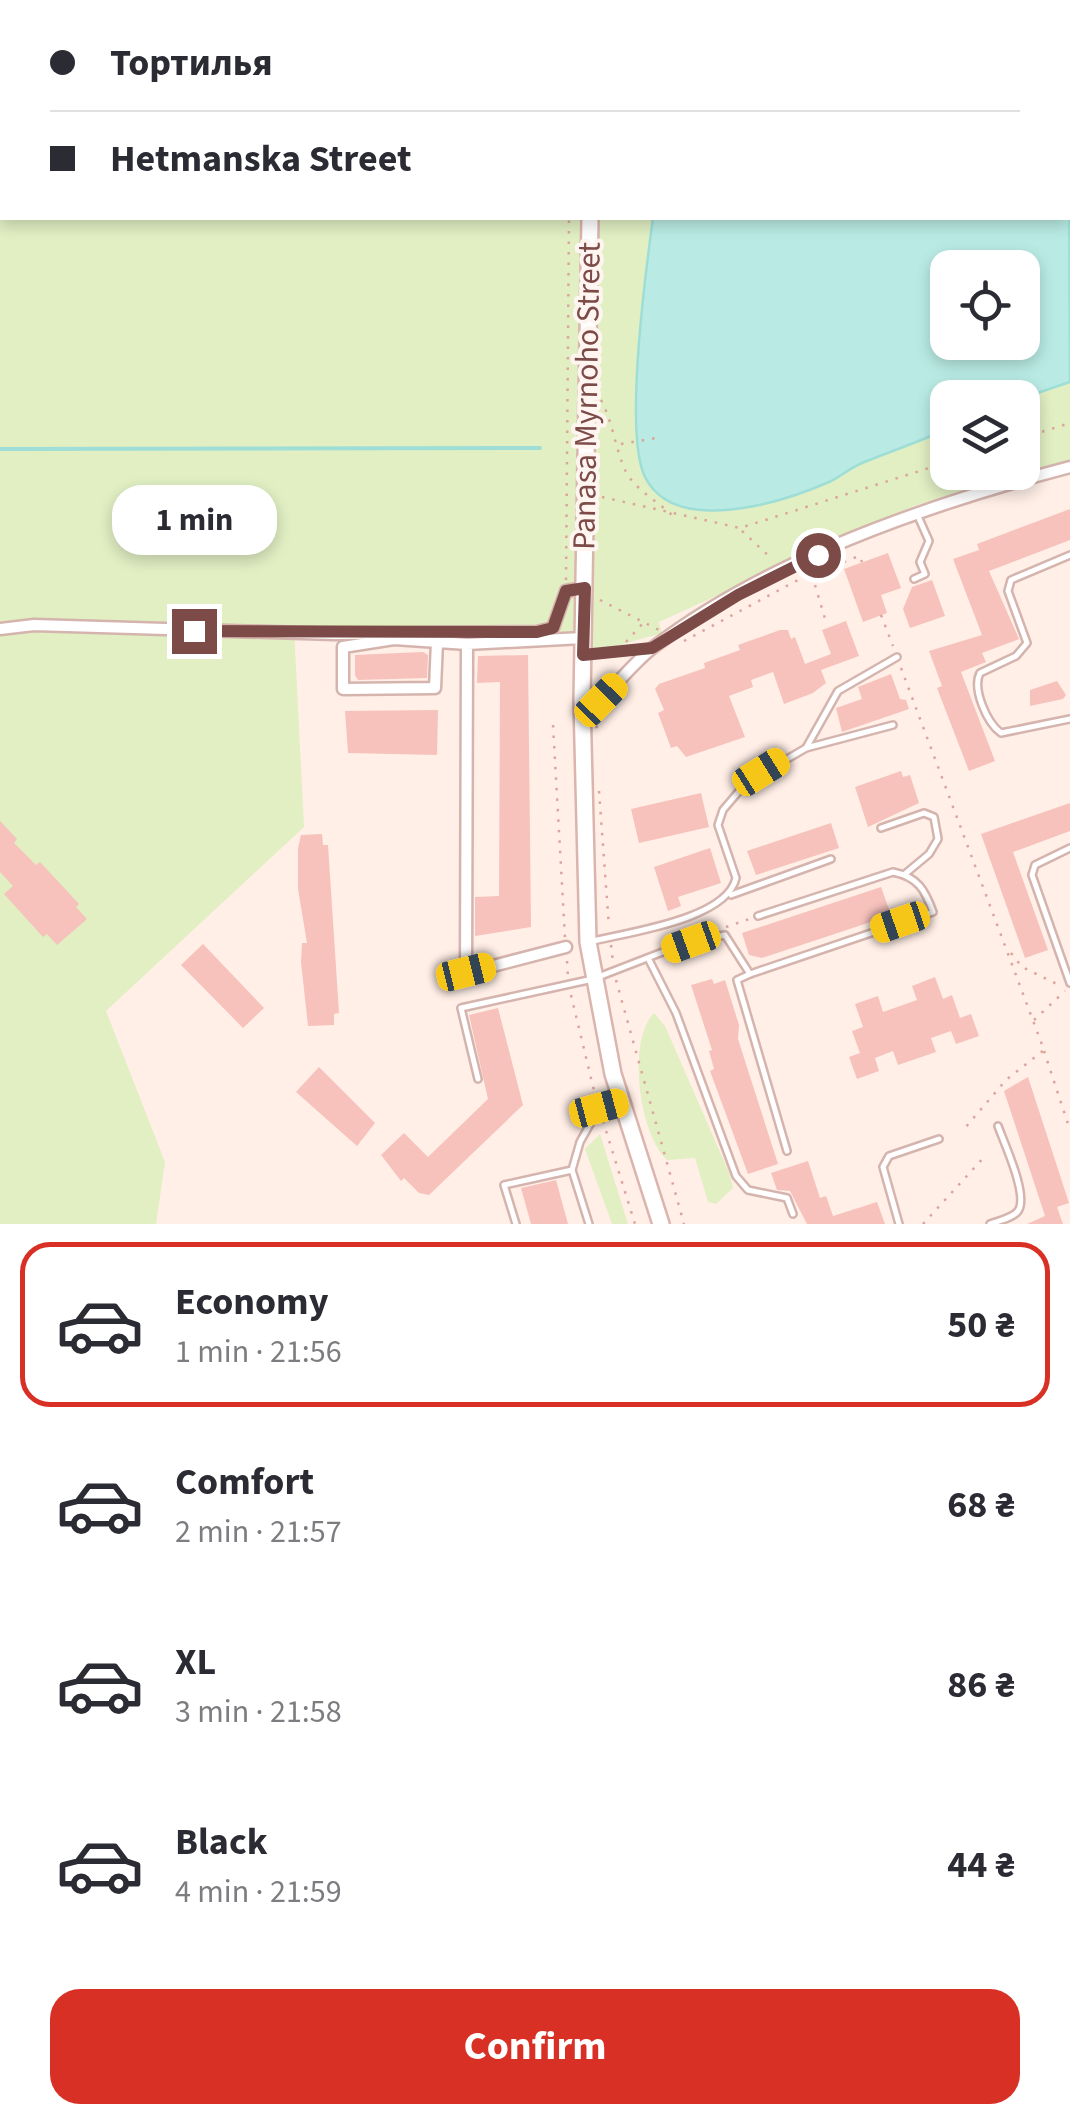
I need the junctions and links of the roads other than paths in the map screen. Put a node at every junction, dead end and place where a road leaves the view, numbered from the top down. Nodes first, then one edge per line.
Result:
1 (590, 220) edge
2 (1070, 467) edge
3 (916, 512) junction
4 (1070, 555) edge
5 (914, 578) dead end
6 (591, 587) junction
7 (0, 629) edge
8 (583, 638) junction
9 (437, 642) junction
10 (467, 644) junction
11 (652, 648) junction
12 (583, 655) junction
13 (897, 657) road end
14 (582, 702) junction
15 (1070, 719) edge
16 (893, 725) dead end
17 (806, 748) junction
18 (880, 828) dead end
19 (1070, 848) edge
20 (830, 858) dead end
21 (905, 874) junction
22 (729, 896) junction
23 (758, 916) road end
24 (588, 942) junction
25 (566, 947) joint
26 (649, 960) junction
27 (750, 974) junction
28 (593, 980) junction
29 (1069, 987) edge
30 (478, 1079) dead end
31 (622, 1102) junction
32 (998, 1126) dead end
33 (939, 1138) dead end
34 (786, 1151) dead end
35 (572, 1170) junction
36 (793, 1214) dead end
37 (516, 1224) edge
38 (589, 1224) edge
39 (661, 1224) edge
40 (899, 1224) edge
41 (990, 1224) edge

1 - 6 main road, Panasa Myrnoho Street
2 - 3 street
3 - 5 lane
3 - 11 street
4 - 15 lane
6 - 7 street
6 - 8 main road, Panasa Myrnoho Street
8 - 10 street
8 - 12 main road, Panasa Myrnoho Street
9 - 9 street
9 - 10 street
10 - 25 street
11 - 12 lane
11 - 14 street
12 - 14 main road, Panasa Myrnoho Street
13 - 17 lane
14 - 24 main road, Panasa Myrnoho Street
16 - 17 lane
17 - 22 lane
18 - 21 lane
19 - 29 lane
20 - 22 lane
21 - 23 lane
21 - 27 lane
22 - 24 lane
24 - 25 lane
24 - 28 main road, Panasa Myrnoho Street
26 - 27 lane
26 - 28 lane
26 - 36 lane
27 - 34 lane
28 - 30 lane
28 - 31 main road, Panasa Myrnoho Street
31 - 35 lane
31 - 39 main road, Panasa Myrnoho Street
32 - 41 lane
33 - 40 lane
35 - 37 lane
35 - 38 lane

